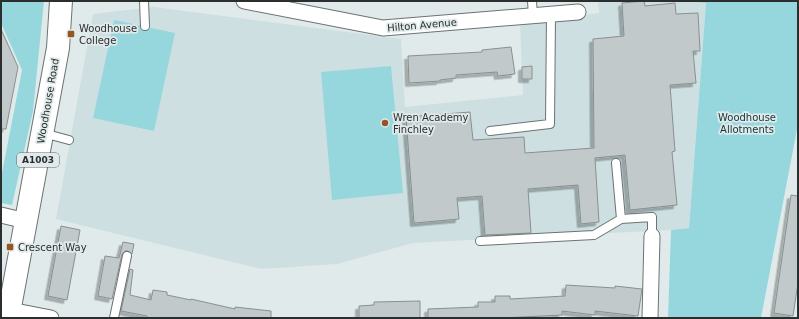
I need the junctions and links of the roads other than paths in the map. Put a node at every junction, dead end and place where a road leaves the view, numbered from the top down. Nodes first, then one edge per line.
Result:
1 (61, 1) edge
2 (144, 1) edge
3 (244, 1) edge
4 (532, 8) edge
5 (578, 12) dead end
6 (551, 14) junction
7 (145, 26) dead end
8 (490, 131) dead end
9 (42, 133) junction
10 (69, 140) dead end
11 (616, 163) dead end
12 (1, 216) edge
13 (621, 219) junction
14 (26, 221) junction
15 (652, 236) joint
16 (480, 241) dead end
17 (127, 256) dead end
18 (9, 314) edge
19 (51, 318) edge
20 (114, 318) edge
21 (650, 318) edge

1 - 9 main road, Woodhouse Road / A1003
2 - 7 lane
3 - 4 street, Hilton Avenue
4 - 6 street, Hilton Avenue
5 - 6 street, Hilton Avenue
6 - 8 lane
9 - 10 lane
9 - 14 main road, Woodhouse Road / A1003
11 - 13 lane
12 - 14 street
13 - 15 lane
13 - 16 lane
14 - 18 main road, Woodhouse Road / A1003
15 - 21 street
17 - 20 lane
18 - 19 street

